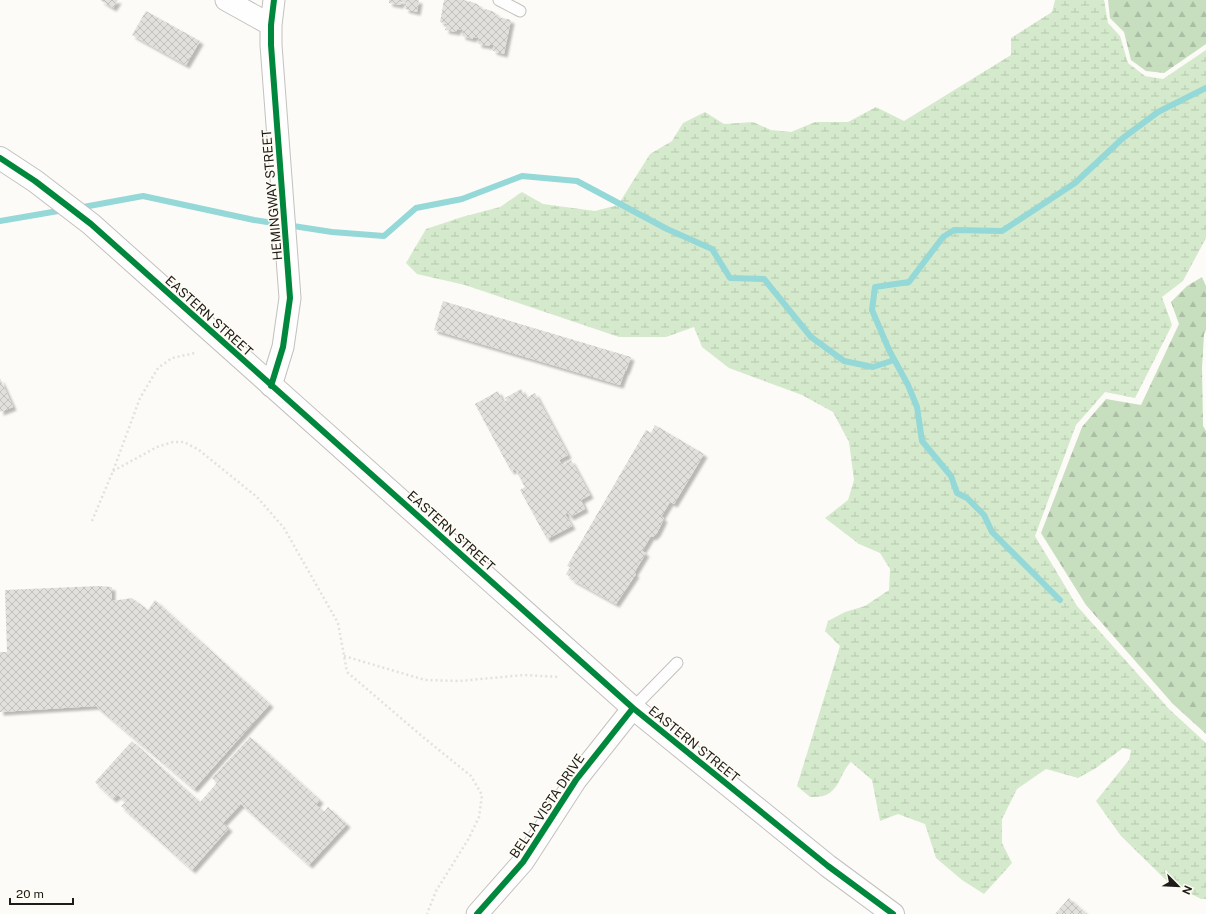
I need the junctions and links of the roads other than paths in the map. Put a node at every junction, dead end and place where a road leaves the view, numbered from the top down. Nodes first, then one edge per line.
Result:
1 (226, 0) edge
2 (274, 0) edge
3 (499, 0) edge
4 (520, 11) dead end
5 (271, 25) junction
6 (0, 158) edge
7 (271, 386) junction
8 (677, 663) dead end
9 (633, 708) junction
10 (477, 914) edge
11 (893, 914) edge

1 - 5 street
2 - 5 street, HEMINGWAY STREET
3 - 4 lane
5 - 7 street, HEMINGWAY STREET
6 - 7 street, EASTERN STREET
7 - 9 street, EASTERN STREET
8 - 9 lane
9 - 10 street, BELLA VISTA DRIVE
9 - 11 street, EASTERN STREET

